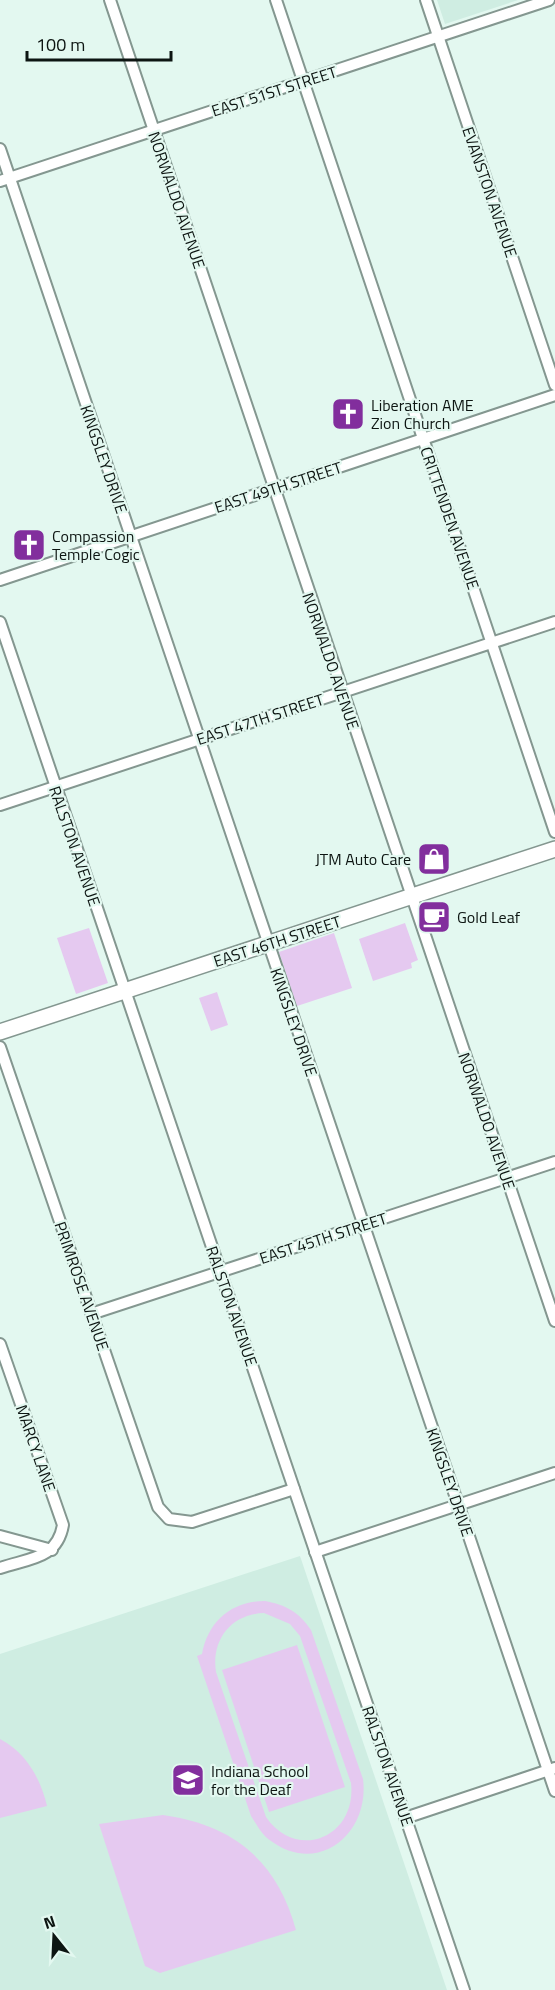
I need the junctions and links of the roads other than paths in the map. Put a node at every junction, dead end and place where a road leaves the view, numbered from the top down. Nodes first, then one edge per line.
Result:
1 (110, 0) edge
2 (276, 0) edge
3 (426, 0) edge
4 (549, 0) edge
5 (438, 37) junction
6 (303, 81) junction
7 (153, 130) junction
8 (0, 149) edge
9 (5, 180) edge
10 (555, 385) edge
11 (555, 395) edge
12 (423, 439) junction
13 (273, 488) junction
14 (130, 536) junction
15 (0, 579) edge
16 (0, 622) edge
17 (555, 622) edge
18 (492, 643) junction
19 (342, 692) junction
20 (198, 740) junction
21 (56, 787) junction
22 (0, 805) edge
23 (555, 832) edge
24 (555, 849) edge
25 (411, 897) junction
26 (267, 944) junction
27 (124, 991) junction
28 (0, 1032) edge
29 (0, 1047) edge
30 (555, 1162) edge
31 (506, 1178) junction
32 (363, 1225) junction
33 (220, 1272) junction
34 (91, 1314) junction
35 (555, 1321) edge
36 (0, 1344) edge
37 (555, 1473) edge
38 (294, 1489) junction
39 (457, 1505) junction
40 (0, 1536) edge
41 (53, 1551) junction
42 (315, 1552) junction
43 (0, 1568) edge
44 (551, 1769) edge
45 (555, 1791) edge
46 (405, 1818) junction
47 (464, 1990) edge

1 - 7 street, NORWALDO AVENUE
2 - 6 street, CRITTENDEN AVENUE
3 - 5 street, EVANSTON AVENUE
4 - 5 street, EAST 51ST STREET
5 - 6 street, EAST 51ST STREET
5 - 10 street, EVANSTON AVENUE
6 - 7 street, EAST 51ST STREET
6 - 12 street, CRITTENDEN AVENUE
7 - 9 street, EAST 51ST STREET
7 - 13 street, NORWALDO AVENUE
8 - 9 street, KINGSLEY DRIVE
9 - 14 street, KINGSLEY DRIVE
11 - 12 street, EAST 49TH STREET
12 - 13 street, EAST 49TH STREET
12 - 18 street, CRITTENDEN AVENUE
13 - 14 street, EAST 49TH STREET
13 - 19 street, NORWALDO AVENUE
14 - 15 street, EAST 49TH STREET
14 - 20 street, KINGSLEY DRIVE
16 - 21 street, RALSTON AVENUE
17 - 18 street, EAST 47TH STREET
18 - 19 street, EAST 47TH STREET
18 - 23 street, CRITTENDEN AVENUE
19 - 20 street, EAST 47TH STREET
19 - 25 street, NORWALDO AVENUE
20 - 21 street, EAST 47TH STREET
20 - 26 street, KINGSLEY DRIVE
21 - 22 street, EAST 47TH STREET
21 - 27 street, RALSTON AVENUE
24 - 25 main road, EAST 46TH STREET
25 - 26 main road, EAST 46TH STREET
25 - 31 street, NORWALDO AVENUE
26 - 27 main road, EAST 46TH STREET
26 - 32 street, KINGSLEY DRIVE
27 - 28 main road, EAST 46TH STREET
27 - 33 street, RALSTON AVENUE
29 - 34 street, PRIMROSE AVENUE
30 - 31 street, EAST 45TH STREET
31 - 32 street, EAST 45TH STREET
31 - 35 street, NORWALDO AVENUE
32 - 33 street, EAST 45TH STREET
32 - 39 street, KINGSLEY DRIVE
33 - 34 street, EAST 45TH STREET
33 - 38 street, RALSTON AVENUE
34 - 38 street, PRIMROSE AVENUE
36 - 41 street, MARCY LANE
37 - 39 street
38 - 42 street, RALSTON AVENUE
39 - 42 street
39 - 44 street, KINGSLEY DRIVE
40 - 41 street
41 - 43 street
42 - 46 street, RALSTON AVENUE
44 - 45 street, KINGSLEY DRIVE
44 - 46 street
46 - 47 street, RALSTON AVENUE

